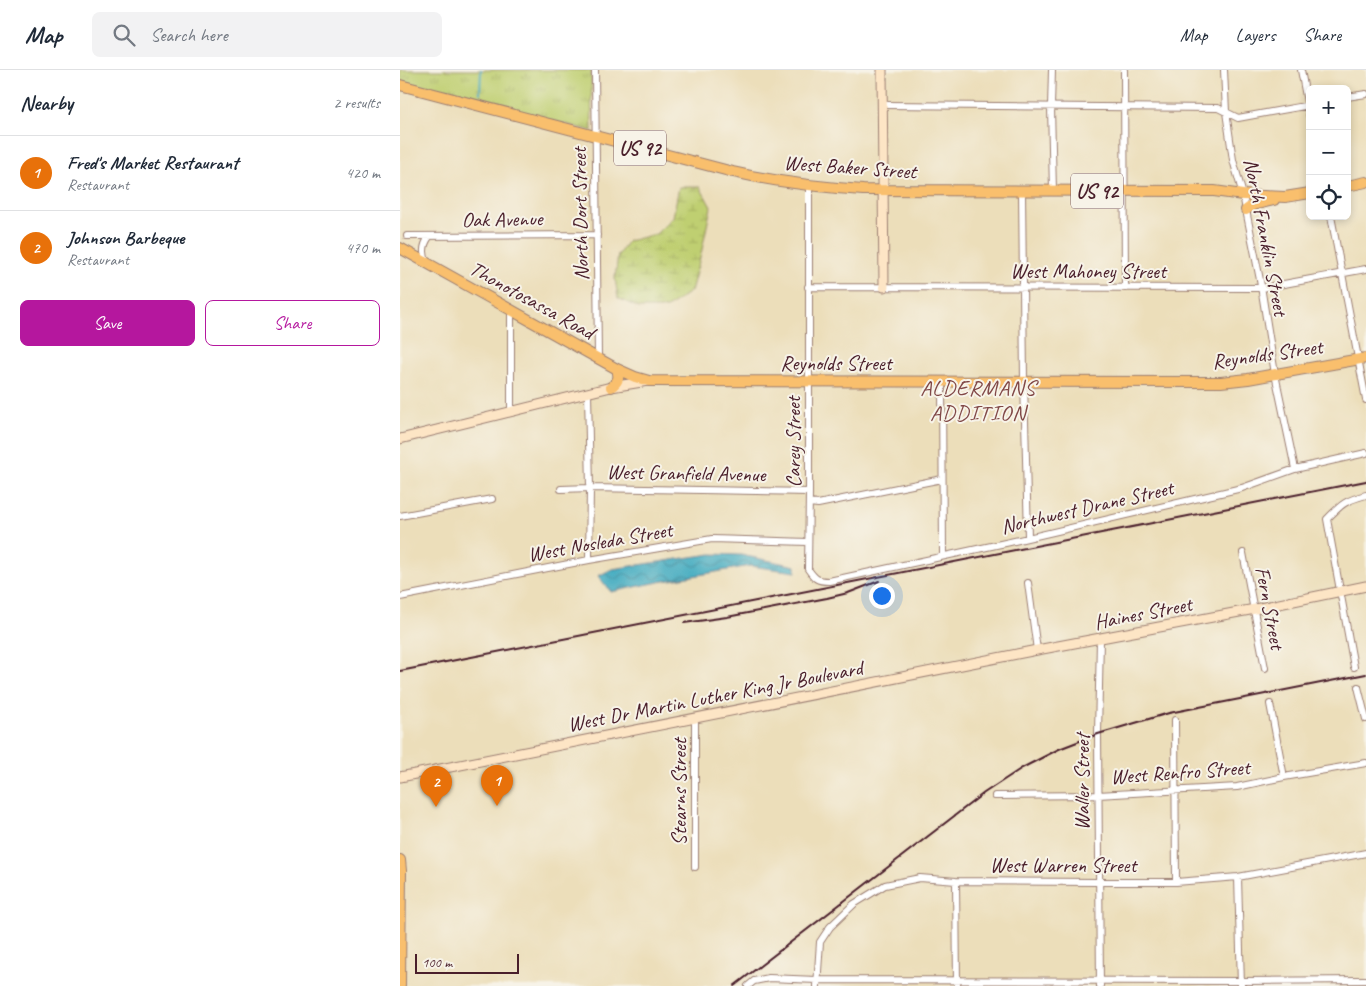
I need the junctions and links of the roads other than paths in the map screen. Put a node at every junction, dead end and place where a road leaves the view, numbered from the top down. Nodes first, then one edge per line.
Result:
1 (594, 70) edge
2 (882, 70) edge
3 (1052, 70) edge
4 (1124, 70) edge
5 (1224, 70) edge
6 (1302, 70) edge
7 (400, 85) edge
8 (1306, 93) edge
9 (1366, 94) edge
10 (1351, 97) edge
11 (883, 104) junction
12 (1306, 105) edge
13 (1051, 107) junction
14 (1124, 107) junction
15 (1226, 112) junction
16 (596, 136) junction
17 (1366, 182) edge
18 (1351, 185) edge
19 (808, 186) junction
20 (884, 190) junction
21 (1022, 190) junction
22 (1053, 191) junction
23 (1125, 191) junction
24 (1306, 194) edge
25 (1243, 195) junction
26 (1285, 197) junction
27 (1246, 210) junction
28 (1332, 220) edge
29 (597, 235) junction
30 (407, 236) dead end
31 (429, 236) junction
32 (400, 248) edge
33 (426, 263) junction
34 (1366, 269) edge
35 (1342, 274) junction
36 (808, 287) junction
37 (884, 287) junction
38 (1023, 287) junction
39 (1125, 288) junction
40 (1262, 288) junction
41 (511, 310) junction
42 (598, 358) junction
43 (1362, 359) edge
44 (617, 369) junction
45 (1275, 374) junction
46 (649, 380) junction
47 (808, 381) junction
48 (942, 382) junction
49 (1024, 382) junction
50 (611, 387) junction
51 (588, 393) junction
52 (1366, 400) edge
53 (511, 412) junction
54 (400, 439) edge
55 (1366, 453) edge
56 (1295, 469) junction
57 (942, 479) junction
58 (590, 488) junction
59 (562, 489) dead end
60 (809, 492) junction
61 (1366, 495) edge
62 (492, 499) dead end
63 (809, 504) junction
64 (400, 516) edge
65 (1028, 537) junction
66 (808, 542) junction
67 (1244, 553) dead end
68 (943, 556) junction
69 (589, 560) junction
70 (814, 577) joint
71 (1028, 583) dead end
72 (1366, 586) edge
73 (1341, 591) junction
74 (400, 597) edge
75 (1255, 610) junction
76 (1100, 639) junction
77 (1037, 650) junction
78 (1354, 667) dead end
79 (1265, 668) dead end
80 (1358, 687) dead end
81 (1270, 704) dead end
82 (695, 718) junction
83 (1366, 719) edge
84 (1175, 720) dead end
85 (1366, 763) edge
86 (400, 777) edge
87 (1284, 777) junction
88 (1175, 790) junction
89 (1098, 795) junction
90 (995, 796) dead end
91 (1366, 852) edge
92 (400, 860) edge
93 (695, 867) dead end
94 (1238, 877) junction
95 (956, 882) junction
96 (1098, 882) junction
97 (1176, 882) junction
98 (400, 924) edge
99 (1366, 980) edge
100 (817, 983) edge
101 (957, 983) edge
102 (1100, 983) edge
103 (1241, 984) edge
104 (400, 986) edge
105 (748, 986) edge

1 - 16 street, North Dort Street
2 - 11 street
3 - 13 street
4 - 14 street
5 - 15 street, North Franklin Street
6 - 8 street
7 - 16 main road, West Baker Street / US 92
9 - 10 street
11 - 13 street
11 - 20 street
12 - 15 street
13 - 14 street
13 - 22 street
14 - 15 street
14 - 23 street
15 - 25 street, North Franklin Street
16 - 19 main road, West Baker Street / US 92
16 - 29 street, North Dort Street
17 - 18 main road
19 - 20 main road, West Baker Street / US 92
19 - 36 street, Carey Street
20 - 21 main road, West Baker Street / US 92
20 - 37 street
21 - 22 main road, West Baker Street / US 92
21 - 38 street
22 - 23 main road, West Baker Street / US 92
23 - 25 main road, West Baker Street / US 92
23 - 39 street
24 - 26 main road, West Baker Street / US 92
25 - 26 main road, West Baker Street / US 92
25 - 27 street, North Franklin Street
26 - 27 main road, US 92
27 - 40 street, North Franklin Street
28 - 35 street
29 - 31 street, Oak Avenue
29 - 42 street, North Dort Street
30 - 31 street, Oak Avenue
31 - 33 street
32 - 33 main road, Thonotosassa Road
33 - 41 main road, Thonotosassa Road
34 - 35 street, West Mahoney Street
35 - 40 street, West Mahoney Street
35 - 43 street
36 - 37 street, West Mahoney Street
36 - 47 street, Carey Street
37 - 38 street, West Mahoney Street
38 - 39 street, West Mahoney Street
38 - 49 street
39 - 40 street, West Mahoney Street
40 - 45 street, North Franklin Street
41 - 42 main road, Thonotosassa Road
41 - 53 street
42 - 44 main road, Thonotosassa Road
43 - 45 main road, Reynolds Street
43 - 52 street
44 - 46 main road, Thonotosassa Road
44 - 50 main road
45 - 49 main road, Reynolds Street
45 - 56 street, North Franklin Street
46 - 47 main road, Reynolds Street
46 - 50 street, Reynolds Street
47 - 48 main road, Reynolds Street
47 - 60 street, Carey Street
48 - 49 main road, Reynolds Street
48 - 57 street
49 - 65 street
50 - 51 street, Reynolds Street
51 - 53 street, Reynolds Street
51 - 58 street
53 - 54 street, Reynolds Street
55 - 56 street, Northwest Drane Street
56 - 65 street, Northwest Drane Street
57 - 63 street
57 - 68 street
58 - 59 street, West Granfield Avenue
58 - 60 street, West Granfield Avenue
58 - 69 street
60 - 63 street, Carey Street
61 - 73 street
62 - 64 street
63 - 66 street, Carey Street
65 - 68 street, Northwest Drane Street
66 - 69 street, West Nosleda Street
66 - 70 street, Carey Street
67 - 75 street, Fern Street
68 - 70 street, Northwest Drane Street
69 - 74 street, West Nosleda Street
71 - 77 street
72 - 73 street
73 - 75 street
73 - 78 street
75 - 76 street, Haines Street
75 - 79 street, Fern Street
76 - 77 street, Haines Street
76 - 89 street, Waller Street
77 - 82 street, West Dr Martin Luther King Jr Boulevard
80 - 83 street
81 - 87 street
82 - 86 street, West Dr Martin Luther King Jr Boulevard
82 - 93 street, Stearns Street
84 - 88 street
85 - 87 street, West Renfro Street
87 - 88 street, West Renfro Street
88 - 89 street, West Renfro Street
88 - 97 street
89 - 90 street, West Renfro Street
89 - 96 street, Waller Street
91 - 94 street, West Warren Street
92 - 98 main road
94 - 97 street, West Warren Street
94 - 103 street
95 - 96 street, West Warren Street
95 - 100 street, West Warren Street
95 - 101 street
96 - 97 street, West Warren Street
96 - 102 street, Waller Street
98 - 104 main road
99 - 103 street
100 - 101 street
100 - 105 street
101 - 102 street
102 - 103 street

